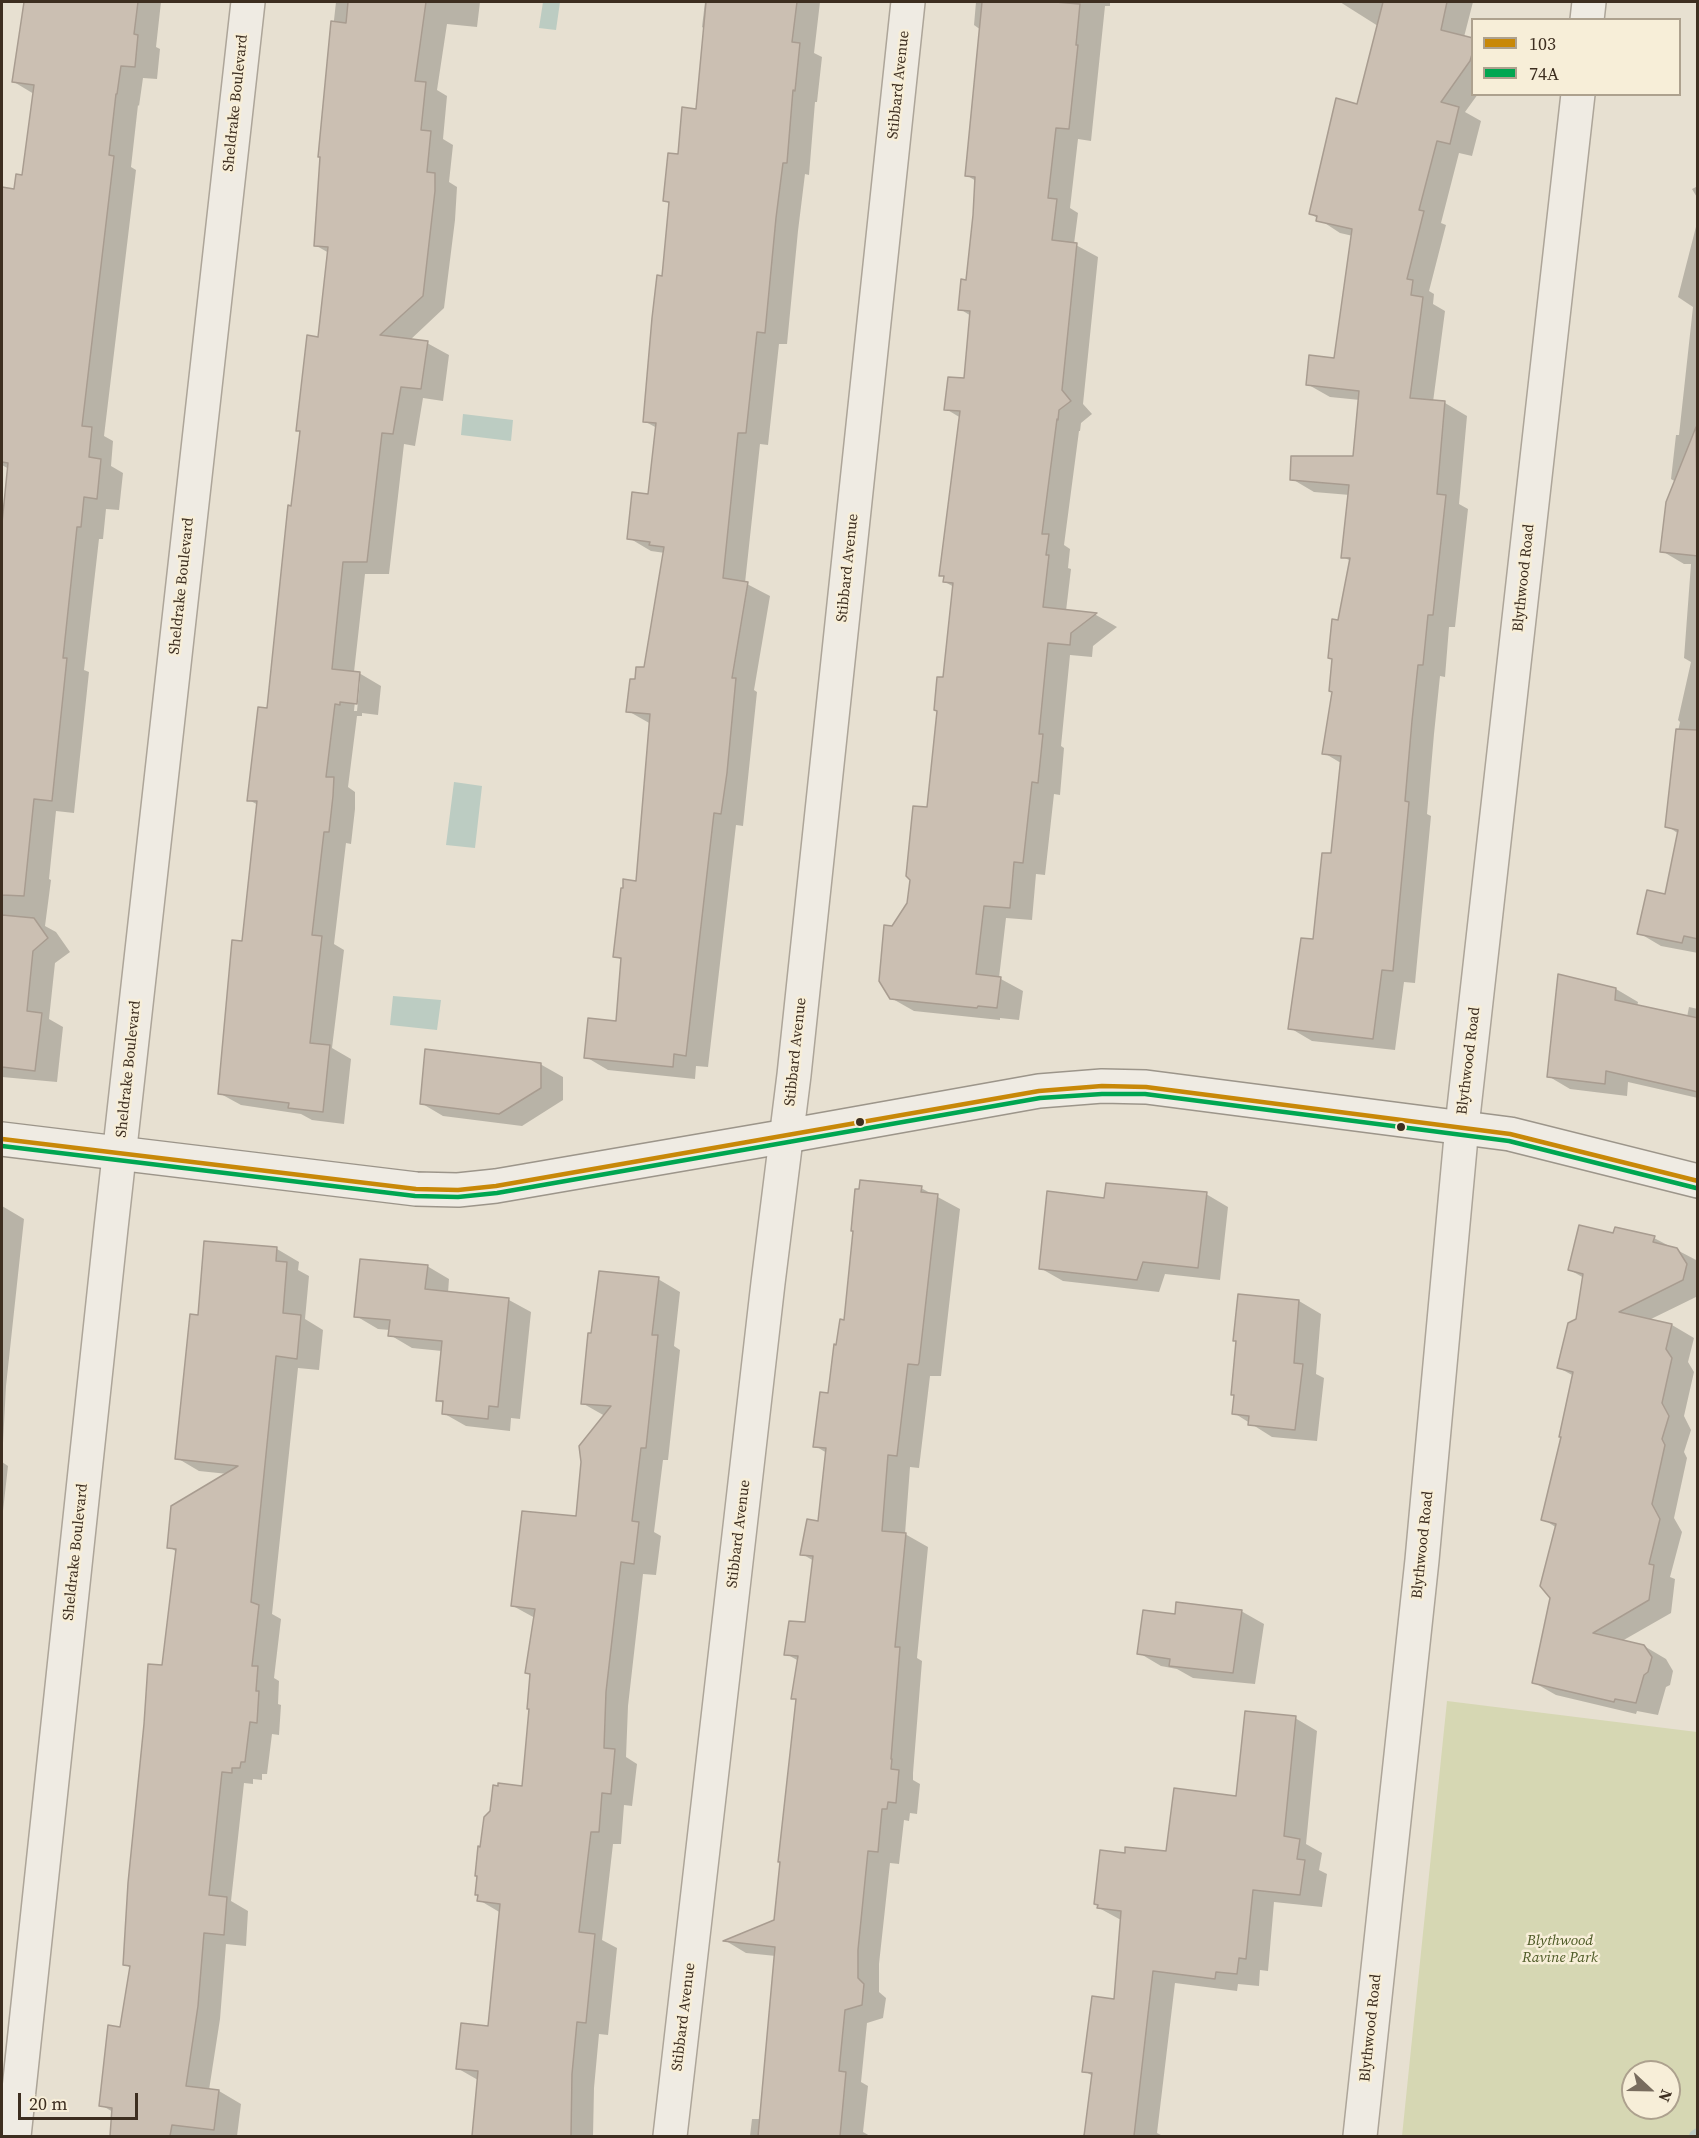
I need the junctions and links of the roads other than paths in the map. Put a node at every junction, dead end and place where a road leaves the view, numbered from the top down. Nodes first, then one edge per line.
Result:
1 (248, 2) edge
2 (908, 2) edge
3 (1589, 2) edge
4 (1587, 18) edge
5 (1578, 96) edge
6 (1462, 1126) junction
7 (787, 1136) junction
8 (2, 1139) edge
9 (120, 1153) junction
10 (1698, 1181) edge
11 (14, 2136) edge
12 (670, 2136) edge
13 (1360, 2136) edge

1 - 9 street, Sheldrake Boulevard
2 - 7 street, Stibbard Avenue
3 - 4 street
5 - 6 street, Blythwood Road
6 - 7 street
6 - 10 street
6 - 13 street, Blythwood Road
7 - 9 street
7 - 12 street, Stibbard Avenue
8 - 9 street
9 - 11 street, Sheldrake Boulevard

